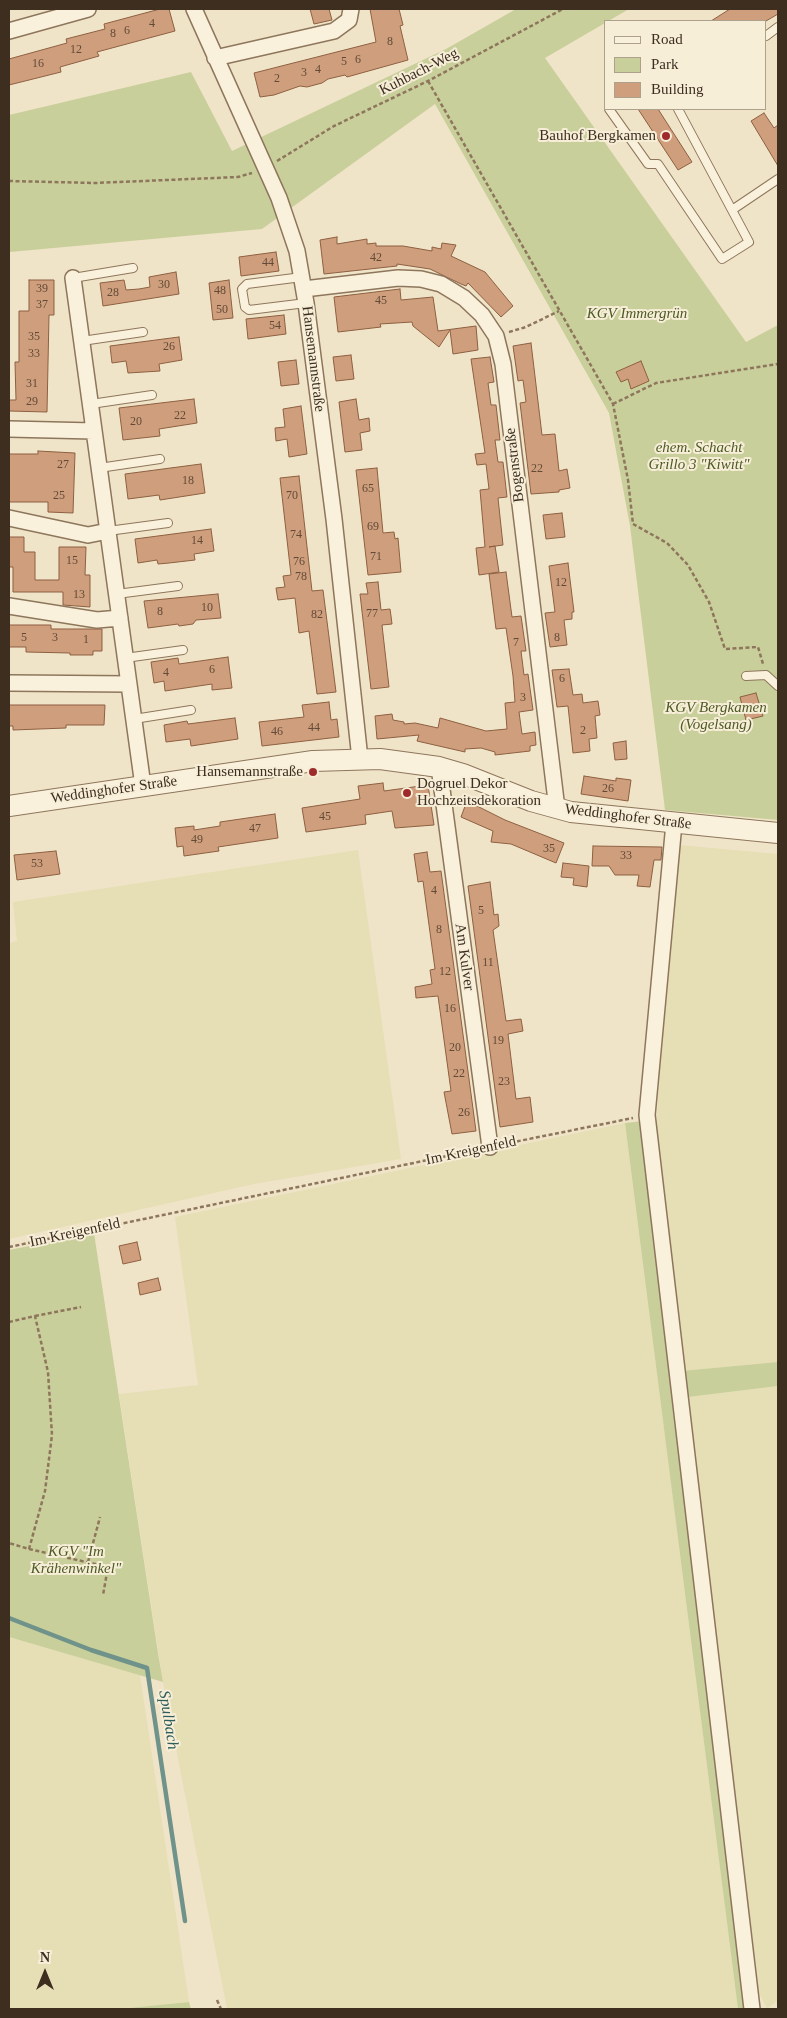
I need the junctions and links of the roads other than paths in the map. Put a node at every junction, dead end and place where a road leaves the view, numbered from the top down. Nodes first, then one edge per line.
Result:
1 (88, 9) edge
2 (194, 9) edge
3 (351, 9) edge
4 (778, 27) edge
5 (9, 31) edge
6 (767, 35) edge
7 (215, 58) junction
8 (610, 110) edge
9 (679, 110) edge
10 (778, 179) edge
11 (732, 210) junction
12 (133, 268) dead end
13 (74, 278) joint
14 (304, 290) junction
15 (142, 332) dead end
16 (82, 341) junction
17 (152, 395) dead end
18 (91, 404) junction
19 (9, 429) edge
20 (94, 431) junction
21 (160, 459) dead end
22 (99, 468) junction
23 (9, 518) edge
24 (168, 523) dead end
25 (108, 531) junction
26 (178, 586) dead end
27 (116, 594) junction
28 (9, 606) edge
29 (120, 618) junction
30 (183, 650) dead end
31 (125, 658) junction
32 (746, 676) dead end
33 (9, 683) edge
34 (129, 684) junction
35 (778, 686) edge
36 (191, 710) dead end
37 (134, 719) junction
38 (360, 758) junction
39 (439, 767) junction
40 (143, 786) junction
41 (9, 806) edge
42 (557, 809) junction
43 (674, 823) junction
44 (778, 833) edge
45 (490, 1147) road end
46 (752, 2009) edge

1 - 5 street
2 - 7 street, Hansemannstraße
3 - 7 street
4 - 6 lane
7 - 14 street, Hansemannstraße
8 - 11 lane
9 - 11 lane
10 - 11 lane
12 - 13 lane
13 - 16 street
14 - 14 lane
14 - 38 street, Hansemannstraße
14 - 42 street, Bogenstraße
15 - 16 lane
16 - 18 street
17 - 18 lane
18 - 20 street
19 - 20 street
20 - 22 street
21 - 22 lane
22 - 25 street
23 - 25 street
24 - 25 lane
25 - 27 street
26 - 27 lane
27 - 29 street
28 - 29 street
29 - 31 street
30 - 31 lane
31 - 34 street
32 - 35 lane
33 - 34 street
34 - 37 street
36 - 37 lane
37 - 40 street
38 - 39 street, Weddinghofer Straße
38 - 40 street, Weddinghofer Straße
39 - 42 street, Weddinghofer Straße
39 - 45 street, Am Kulver
40 - 41 street, Weddinghofer Straße
42 - 43 street, Weddinghofer Straße
43 - 44 street, Weddinghofer Straße
43 - 46 street

